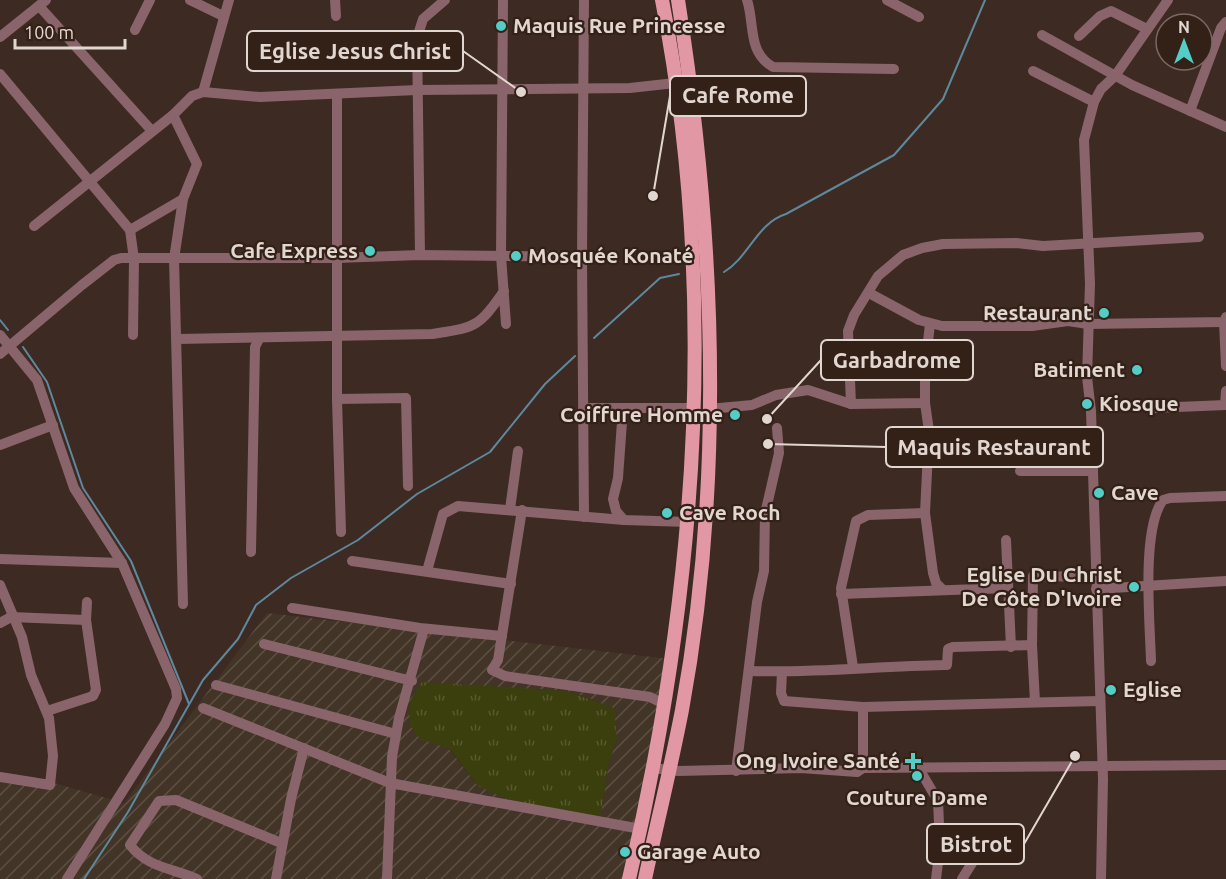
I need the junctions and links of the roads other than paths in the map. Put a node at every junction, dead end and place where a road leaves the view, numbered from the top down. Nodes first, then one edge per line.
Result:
1 (150, 0) edge
2 (190, 0) edge
3 (229, 0) edge
4 (335, 0) edge
5 (445, 0) edge
6 (503, 0) edge
7 (584, 0) edge
8 (662, 0) edge
9 (678, 0) edge
10 (747, 0) edge
11 (887, 0) edge
12 (1168, 0) edge
13 (43, 3) edge
14 (223, 16) junction
15 (336, 16) dead end
16 (919, 16) dead end
17 (1225, 21) edge
18 (1147, 29) junction
19 (135, 30) dead end
20 (1042, 35) dead end
21 (1079, 36) dead end
22 (0, 37) edge
23 (894, 69) dead end
24 (1033, 71) dead end
25 (0, 74) edge
26 (1115, 76) junction
27 (675, 83) junction
28 (582, 88) junction
29 (417, 90) junction
30 (502, 90) junction
31 (203, 92) junction
32 (338, 94) junction
33 (1094, 102) junction
34 (1190, 111) junction
35 (173, 115) junction
36 (1226, 127) edge
37 (152, 131) junction
38 (90, 180) junction
39 (183, 199) junction
40 (34, 226) dead end
41 (130, 230) junction
42 (1199, 237) dead end
43 (1089, 244) junction
44 (420, 255) junction
45 (501, 256) junction
46 (582, 257) junction
47 (336, 258) junction
48 (134, 259) junction
49 (174, 259) junction
50 (504, 291) junction
51 (869, 292) junction
52 (1225, 320) edge
53 (506, 324) dead end
54 (930, 324) junction
55 (1088, 324) junction
56 (0, 335) edge
57 (133, 335) dead end
58 (337, 335) junction
59 (178, 339) junction
60 (259, 339) junction
61 (4, 350) edge
62 (1226, 366) edge
63 (1226, 391) edge
64 (337, 399) junction
65 (925, 403) junction
66 (851, 404) junction
67 (1226, 405) edge
68 (583, 408) junction
69 (623, 408) junction
70 (694, 408) junction
71 (1153, 408) dead end
72 (709, 409) junction
73 (53, 425) junction
74 (777, 428) dead end
75 (0, 445) edge
76 (518, 451) dead end
77 (1020, 471) dead end
78 (1093, 471) junction
79 (408, 486) dead end
80 (1226, 496) edge
81 (510, 509) junction
82 (522, 510) junction
83 (925, 513) junction
84 (584, 518) junction
85 (624, 520) junction
86 (688, 522) junction
87 (341, 532) dead end
88 (1006, 540) dead end
89 (251, 552) dead end
90 (0, 559) edge
91 (352, 561) dead end
92 (122, 562) junction
93 (427, 571) junction
94 (1095, 577) junction
95 (1226, 581) edge
96 (511, 584) junction
97 (0, 585) edge
98 (1149, 586) junction
99 (1007, 588) junction
100 (1096, 589) junction
101 (943, 590) junction
102 (841, 594) junction
103 (87, 602) dead end
104 (183, 604) dead end
105 (292, 608) dead end
106 (11, 617) junction
107 (86, 620) junction
108 (0, 623) edge
109 (424, 629) junction
110 (502, 636) junction
111 (264, 644) dead end
112 (1032, 645) junction
113 (1011, 647) junction
114 (1151, 662) dead end
115 (853, 667) junction
116 (751, 671) junction
117 (782, 672) junction
118 (411, 681) junction
119 (216, 685) dead end
120 (1099, 701) junction
121 (1035, 702) junction
122 (664, 704) junction
123 (863, 706) junction
124 (203, 708) dead end
125 (47, 711) junction
126 (396, 734) junction
127 (304, 748) junction
128 (1226, 765) edge
129 (1102, 766) junction
130 (918, 767) junction
131 (653, 768) junction
132 (863, 768) junction
133 (669, 771) junction
134 (736, 771) junction
135 (1, 774) edge
136 (390, 783) junction
137 (641, 829) junction
138 (281, 843) junction
139 (979, 852) dead end
140 (67, 879) edge
141 (197, 879) edge
142 (276, 879) edge
143 (387, 879) edge
144 (629, 879) edge
145 (645, 879) edge
146 (936, 879) edge
147 (962, 879) edge
148 (1101, 879) edge

1 - 19 street
2 - 14 street
3 - 14 street
4 - 15 street
5 - 29 street
6 - 30 street
7 - 28 street
8 - 27 main road
9 - 72 main road
10 - 23 street
11 - 16 street
12 - 18 street
13 - 22 street
13 - 37 street
14 - 31 street
17 - 34 street
18 - 21 street
18 - 26 street
20 - 26 street
24 - 33 street
25 - 38 street
26 - 33 street
26 - 34 street
27 - 28 street
27 - 70 main road
28 - 30 street
28 - 46 street
29 - 30 street
29 - 32 street
29 - 44 street
30 - 45 street
31 - 32 street
31 - 35 street
32 - 47 street
33 - 43 street
34 - 36 street
35 - 37 street
35 - 39 street
37 - 38 street
38 - 40 street
38 - 41 street
39 - 41 street
39 - 49 street
41 - 48 street
42 - 43 street
43 - 51 street
43 - 55 street
44 - 45 street
44 - 47 street
45 - 46 street
45 - 50 street
46 - 68 street
47 - 49 street
47 - 58 street
48 - 49 street
48 - 57 street
48 - 61 street
49 - 59 street
50 - 53 street
50 - 58 street
51 - 54 street
51 - 66 street
52 - 55 street
52 - 62 street
54 - 55 street
54 - 65 street
55 - 78 street
56 - 61 street
58 - 60 street
58 - 64 street
59 - 60 street
59 - 104 street
60 - 89 street
61 - 73 street
63 - 67 street
64 - 79 street
64 - 87 street
65 - 66 street
65 - 83 street
66 - 72 street
67 - 71 street
68 - 69 street
68 - 84 street
69 - 70 street
69 - 85 street
70 - 86 main road
72 - 133 main road
73 - 75 street
73 - 92 street
74 - 116 street
76 - 81 street
77 - 78 street
78 - 94 street
80 - 98 street
81 - 82 street
81 - 93 street
82 - 84 street
82 - 96 street
83 - 101 street
83 - 102 street
84 - 85 street
85 - 86 street
86 - 122 main road
88 - 99 street
90 - 92 street
91 - 93 street
92 - 140 street
93 - 96 street
94 - 100 street
94 - 112 street
95 - 98 street
96 - 110 street
97 - 106 street
98 - 100 street
98 - 114 street
99 - 101 street
99 - 113 street
100 - 120 street
101 - 102 street
102 - 115 street
103 - 107 street
105 - 109 street
106 - 107 street
106 - 108 street
106 - 125 street
107 - 125 street
109 - 110 street
109 - 118 street
110 - 122 street
111 - 118 street
112 - 113 street
112 - 121 street
113 - 115 street
115 - 117 street
116 - 117 street
116 - 134 street
117 - 123 street
118 - 126 street
119 - 126 street
120 - 121 street
120 - 129 street
121 - 123 street
122 - 131 main road
123 - 132 street
124 - 127 street
125 - 135 street
126 - 136 street
127 - 136 street
127 - 138 street
128 - 129 street
129 - 130 street
129 - 148 street
130 - 132 street
130 - 146 street
131 - 133 street
131 - 137 main road
132 - 134 street
133 - 134 street
133 - 145 main road
136 - 137 street
136 - 143 street
137 - 144 main road
138 - 141 street
138 - 142 street
139 - 147 street

